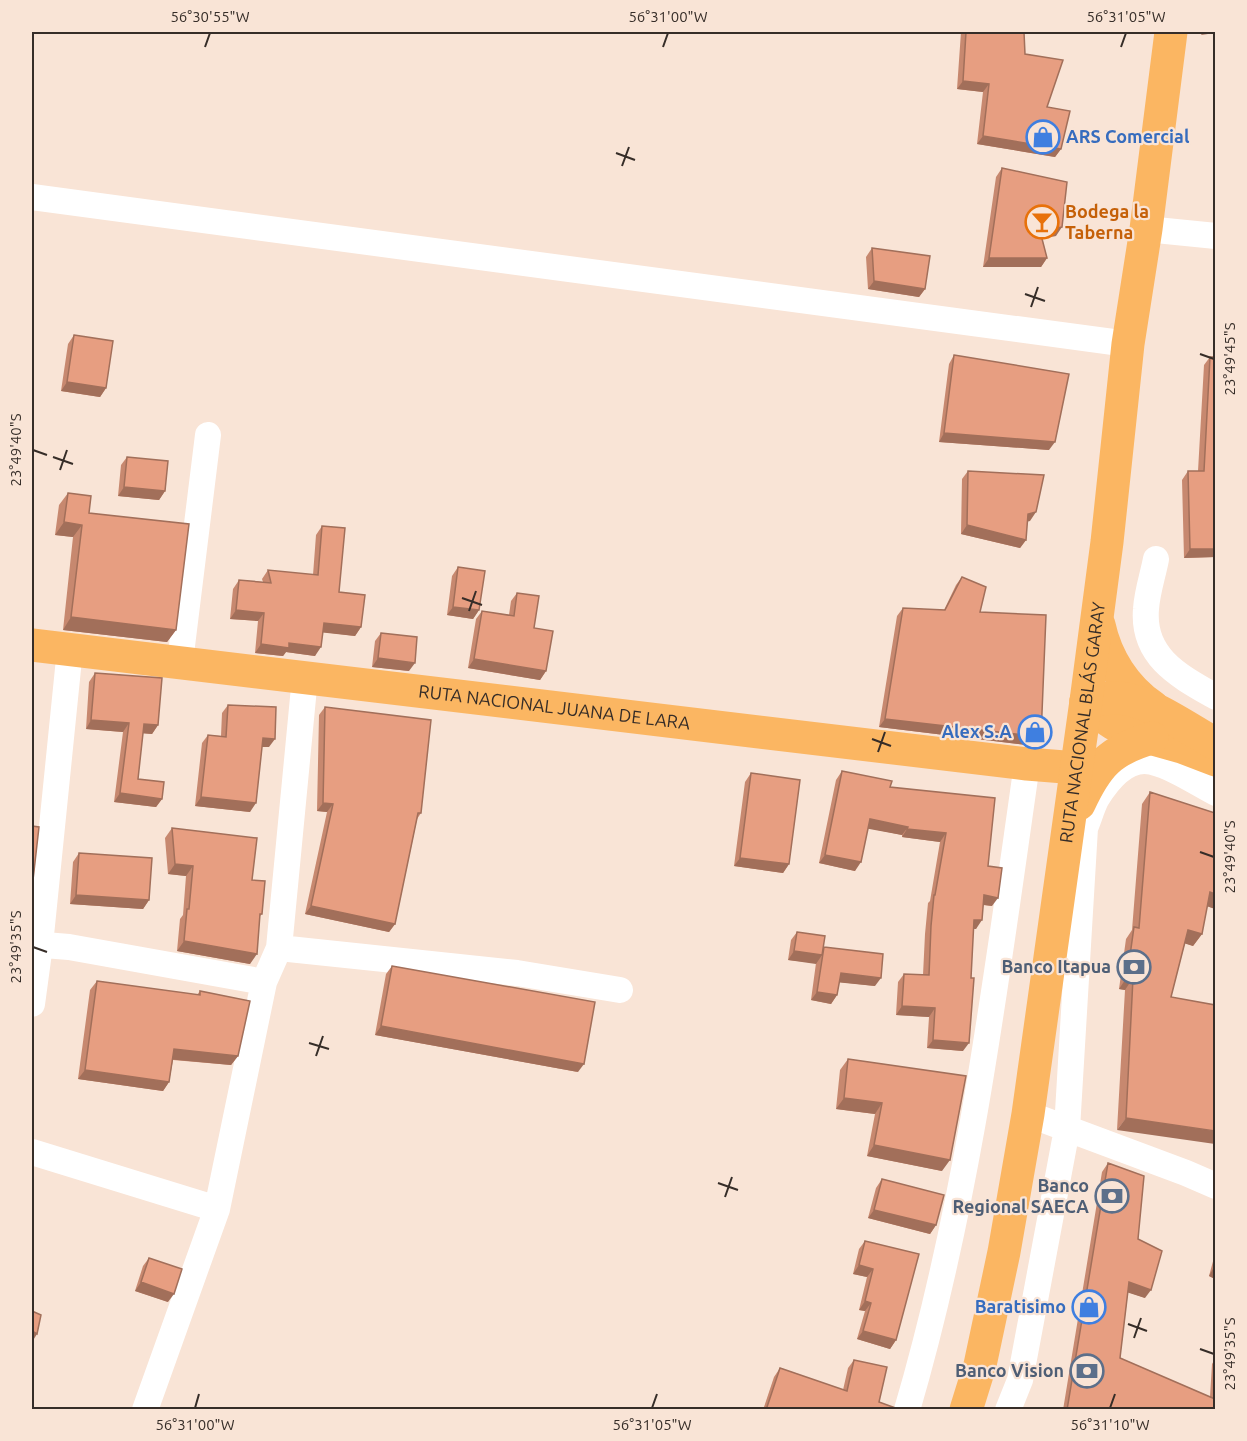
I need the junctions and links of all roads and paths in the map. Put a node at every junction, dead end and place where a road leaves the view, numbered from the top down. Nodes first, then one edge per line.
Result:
1 (1171, 32) edge
2 (32, 197) edge
3 (1146, 229) junction
4 (1215, 236) edge
5 (1128, 344) junction
6 (208, 435) dead end
7 (1156, 559) dead end
8 (1097, 618) junction
9 (32, 645) edge
10 (70, 649) junction
11 (180, 662) junction
12 (305, 677) junction
13 (1215, 696) edge
14 (1086, 701) junction
15 (1157, 726) junction
16 (1215, 744) edge
17 (1215, 760) edge
18 (1027, 764) junction
19 (1077, 768) junction
20 (1215, 793) edge
21 (1070, 822) junction
22 (36, 944) edge
23 (279, 948) junction
24 (264, 982) junction
25 (620, 990) dead end
26 (32, 1004) edge
27 (1028, 1114) junction
28 (1067, 1129) junction
29 (32, 1152) edge
30 (1215, 1186) edge
31 (217, 1209) junction
32 (145, 1410) edge
33 (907, 1410) edge
34 (966, 1410) edge
35 (1008, 1410) edge

1 - 3 highway, RUTA NACIONAL BLÁS GARAY
2 - 5 street
3 - 4 street
3 - 5 highway, RUTA NACIONAL BLÁS GARAY
5 - 8 highway, RUTA NACIONAL BLÁS GARAY
6 - 11 street
7 - 13 street
8 - 14 highway, RUTA NACIONAL BLÁS GARAY
8 - 15 highway
9 - 10 highway, RUTA NACIONAL JUANA DE LARA
10 - 11 highway, RUTA NACIONAL JUANA DE LARA
10 - 22 street
11 - 12 highway, RUTA NACIONAL JUANA DE LARA
12 - 18 highway, RUTA NACIONAL JUANA DE LARA
12 - 23 street
14 - 15 highway
14 - 19 highway, RUTA NACIONAL BLÁS GARAY
15 - 16 highway
15 - 17 highway
15 - 21 highway
18 - 19 highway, RUTA NACIONAL JUANA DE LARA
18 - 33 street
19 - 21 highway, RUTA NACIONAL BLÁS GARAY
20 - 28 street
21 - 27 highway, RUTA NACIONAL BLÁS GARAY
22 - 24 street
22 - 26 street
23 - 24 street
23 - 25 street
24 - 31 street
27 - 28 street
27 - 34 highway, RUTA NACIONAL BLÁS GARAY
28 - 30 street
28 - 35 street
29 - 31 street
31 - 32 street

